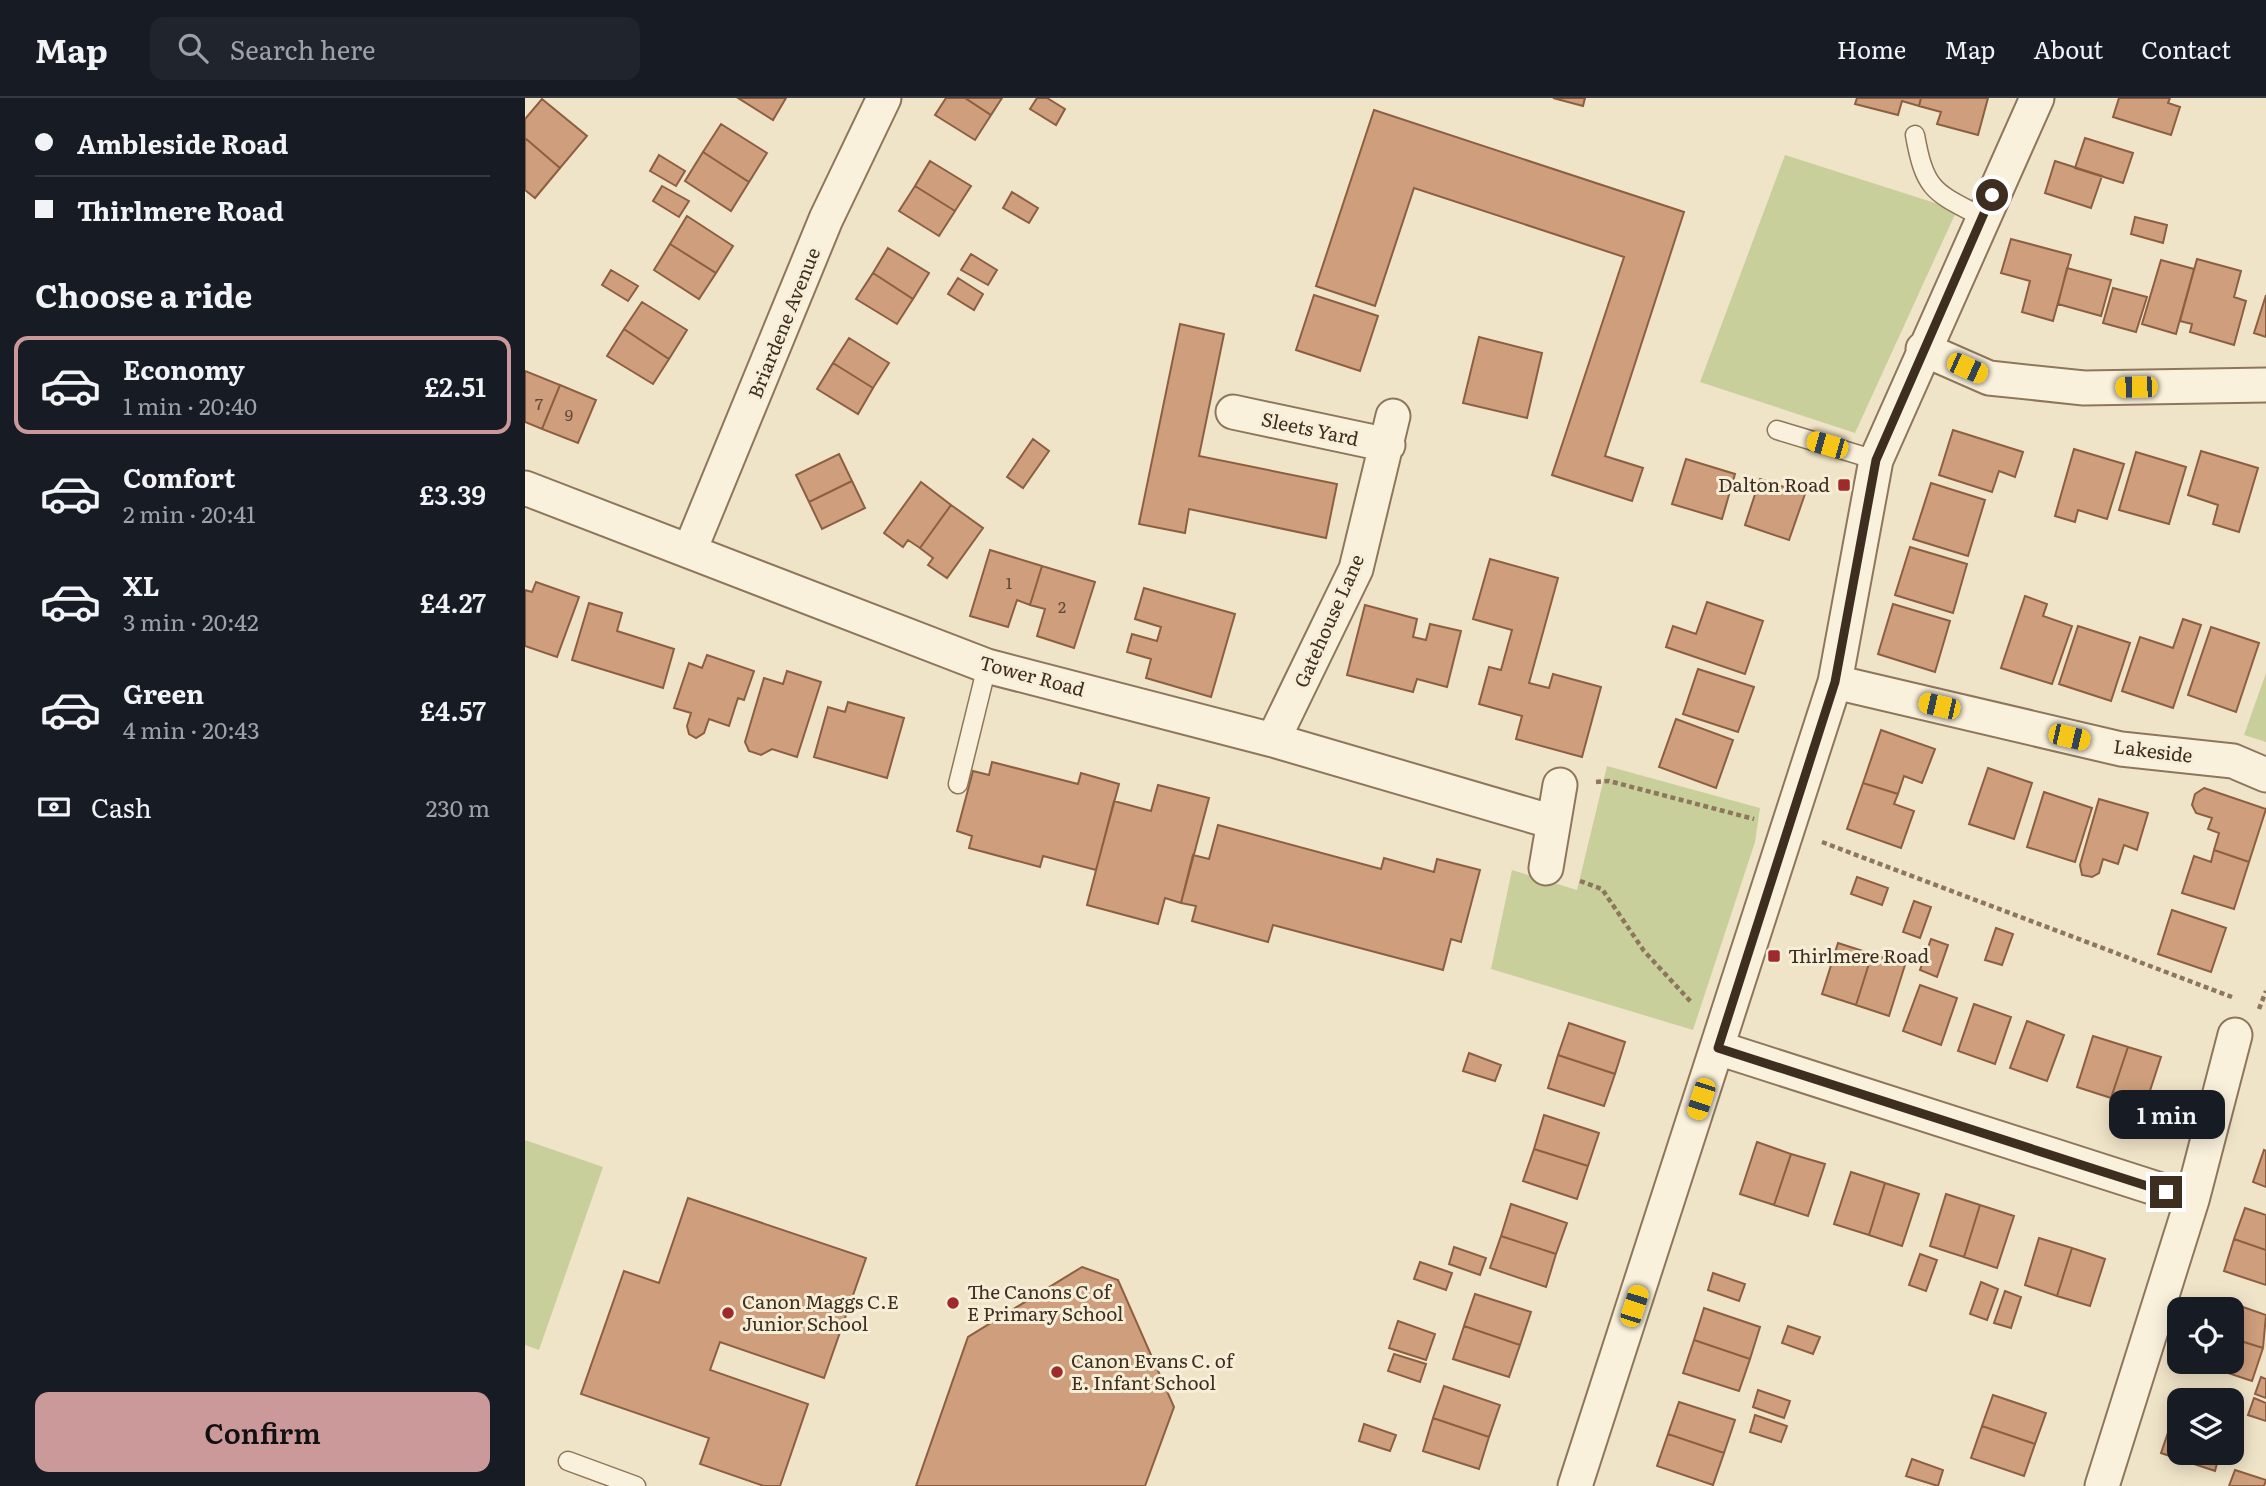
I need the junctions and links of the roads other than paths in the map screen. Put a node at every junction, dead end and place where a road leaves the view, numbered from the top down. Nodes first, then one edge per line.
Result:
1 (884, 98) edge
2 (2037, 98) edge
3 (1915, 135) dead end
4 (1983, 217) junction
5 (1923, 349) junction
6 (2266, 385) edge
7 (1233, 412) dead end
8 (1777, 430) dead end
9 (1391, 431) joint
10 (1876, 460) junction
11 (525, 488) edge
12 (690, 550) junction
13 (987, 666) junction
14 (1835, 682) junction
15 (1273, 740) junction
16 (2266, 775) edge
17 (958, 784) dead end
18 (1560, 785) road end
19 (1553, 822) junction
20 (1546, 868) road end
21 (1721, 1035) junction
22 (2235, 1035) dead end
23 (2192, 1200) junction
24 (568, 1461) dead end
25 (636, 1486) edge
26 (1575, 1486) edge
27 (2102, 1486) edge

1 - 12 street, Briardene Avenue
2 - 4 street
3 - 4 lane
4 - 5 street
5 - 6 street
5 - 10 street
7 - 9 street, Sleets Yard
8 - 10 lane
9 - 15 street, Gatehouse Lane
10 - 14 street
11 - 12 street, Tower Road
12 - 13 street, Tower Road
13 - 15 street, Tower Road
13 - 17 lane
14 - 16 street, Lakeside
14 - 21 street
15 - 19 street, Tower Road
18 - 19 street
19 - 20 street
21 - 23 street
21 - 26 street
22 - 23 street
23 - 27 street
24 - 25 lane

